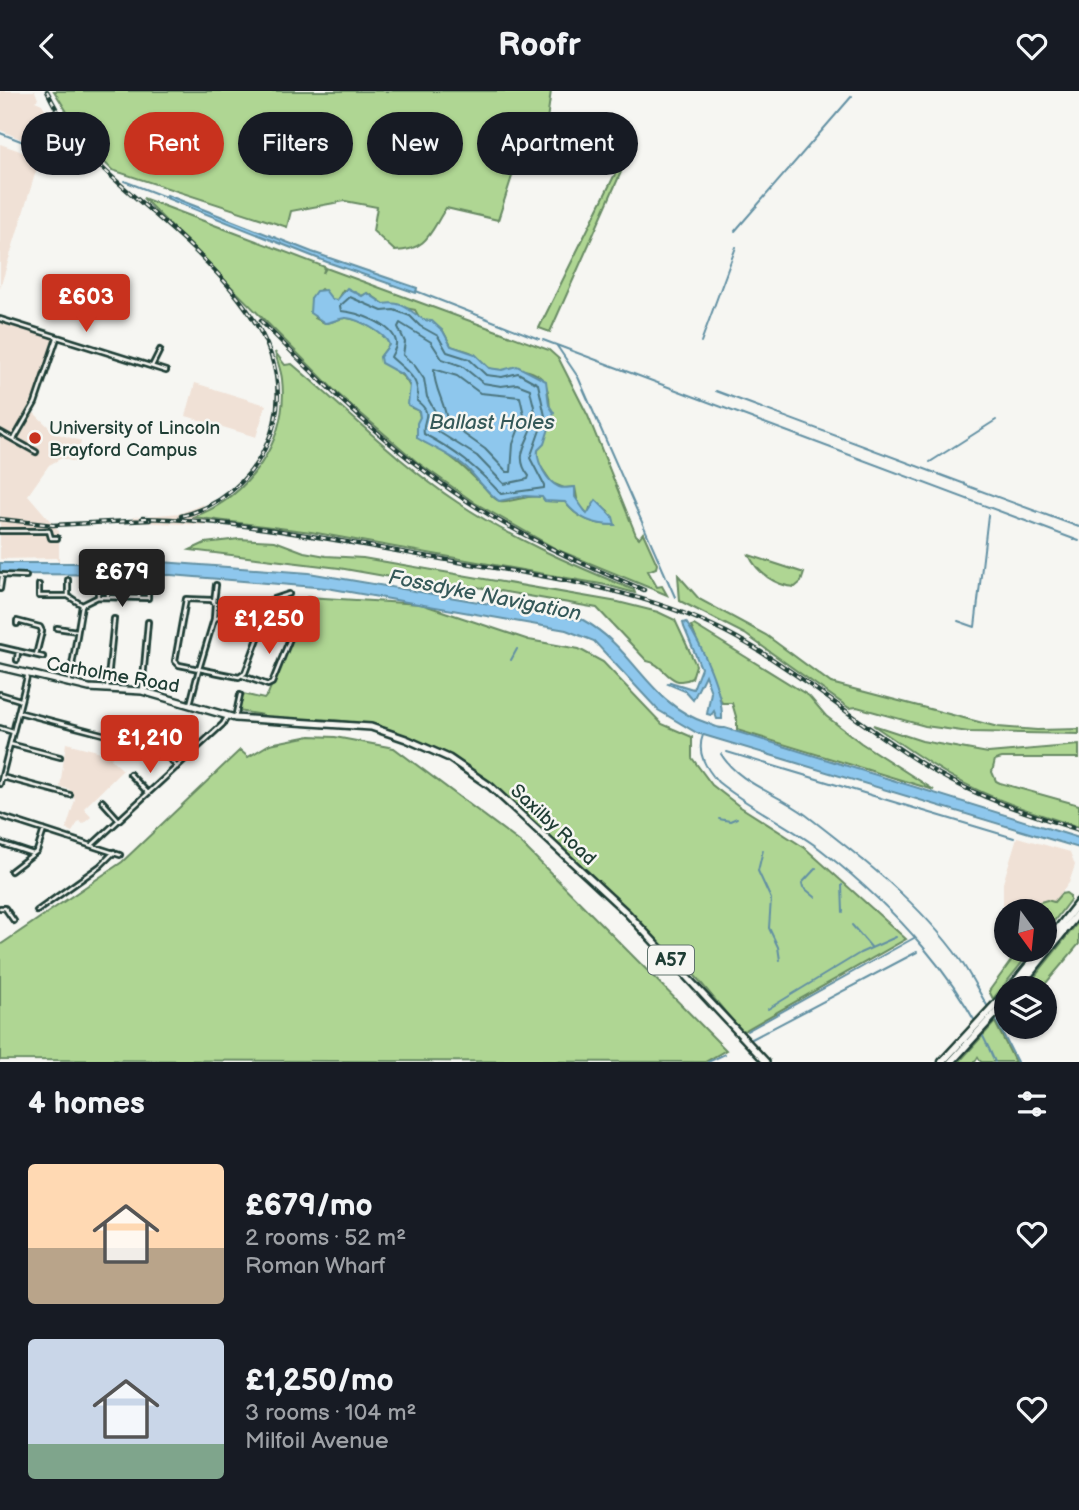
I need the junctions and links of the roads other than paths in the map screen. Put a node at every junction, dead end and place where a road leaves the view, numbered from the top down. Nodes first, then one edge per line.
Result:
1 (0, 319) edge
2 (57, 338) junction
3 (160, 350) dead end
4 (152, 366) junction
5 (166, 370) dead end
6 (0, 432) edge
7 (14, 439) junction
8 (36, 452) dead end
9 (0, 531) edge
10 (57, 538) dead end
11 (1, 576) edge
12 (26, 576) dead end
13 (68, 580) dead end
14 (216, 585) dead end
15 (38, 586) dead end
16 (0, 589) edge
17 (289, 594) dead end
18 (39, 596) junction
19 (68, 596) junction
20 (98, 597) junction
21 (108, 597) junction
22 (139, 597) junction
23 (214, 602) junction
24 (265, 602) junction
25 (39, 603) dead end
26 (82, 605) junction
27 (301, 605) dead end
28 (214, 618) junction
29 (114, 619) dead end
30 (148, 622) dead end
31 (17, 624) dead end
32 (263, 625) junction
33 (77, 631) junction
34 (54, 633) dead end
35 (291, 636) junction
36 (0, 647) edge
37 (18, 651) junction
38 (36, 655) junction
39 (43, 657) dead end
40 (17, 660) dead end
41 (0, 667) edge
42 (199, 669) junction
43 (27, 673) junction
44 (243, 676) junction
45 (69, 684) junction
46 (107, 689) junction
47 (142, 691) junction
48 (0, 694) edge
49 (240, 695) dead end
50 (21, 700) junction
51 (190, 704) junction
52 (18, 712) junction
53 (227, 717) junction
54 (235, 718) junction
55 (261, 722) joint
56 (0, 728) edge
57 (13, 731) junction
58 (129, 741) dead end
59 (10, 744) junction
60 (124, 746) junction
61 (159, 747) dead end
62 (120, 751) dead end
63 (60, 757) dead end
64 (2, 765) edge
65 (177, 767) junction
66 (131, 774) dead end
67 (2, 777) junction
68 (0, 784) edge
69 (148, 793) junction
70 (70, 795) dead end
71 (102, 801) dead end
72 (0, 816) edge
73 (120, 820) junction
74 (44, 830) junction
75 (0, 843) edge
76 (92, 845) junction
77 (114, 852) junction
78 (33, 854) junction
79 (120, 855) dead end
80 (11, 871) dead end
81 (1079, 902) edge
82 (0, 908) edge
83 (37, 911) dead end
84 (1079, 912) edge
85 (13, 921) dead end
86 (1057, 930) edge
87 (1027, 976) edge
88 (994, 1013) edge
89 (969, 1039) junction
90 (765, 1062) edge
91 (942, 1062) edge
92 (951, 1062) edge

1 - 2 street
2 - 4 street
2 - 7 street
3 - 4 street
4 - 5 street
6 - 7 street
7 - 8 street
9 - 10 street
11 - 12 street
11 - 16 street
13 - 19 street
14 - 23 street
15 - 18 street
17 - 24 street
18 - 19 street
18 - 25 street
19 - 26 street
20 - 21 street
20 - 21 street
20 - 26 street
21 - 22 street
22 - 22 street
23 - 28 street
23 - 42 street
24 - 28 street
24 - 32 street
26 - 33 street
27 - 35 street
28 - 42 street
29 - 46 street
30 - 47 street
31 - 38 street
32 - 35 street
32 - 44 street
33 - 34 street
33 - 45 street
35 - 44 street
36 - 37 street
37 - 38 street
37 - 40 street
38 - 39 street
41 - 43 main road, Carholme Road / A57
42 - 44 street
42 - 51 street
43 - 45 main road, Carholme Road / A57
43 - 50 street
45 - 46 main road, Carholme Road / A57
46 - 47 main road, Carholme Road / A57
47 - 51 main road, Carholme Road / A57
48 - 50 street
49 - 54 street
50 - 52 street
51 - 53 main road, Carholme Road / A57
52 - 57 street
52 - 60 street
53 - 54 main road, Carholme Road / A57
53 - 65 street
54 - 55 main road, Carholme Road / A57
55 - 90 main road, Saxilby Road / A57
56 - 57 street
57 - 59 street
58 - 60 street
59 - 63 street
59 - 64 street
60 - 62 street
61 - 65 street
64 - 67 street
65 - 69 street
66 - 69 street
67 - 68 street
67 - 70 street
69 - 73 street
71 - 73 street
72 - 74 street
73 - 76 street
74 - 76 street
74 - 78 street
75 - 78 street
76 - 77 street
77 - 79 street
77 - 83 street
78 - 80 street
81 - 86 highway
82 - 85 street
84 - 87 highway
88 - 89 highway
89 - 91 highway
89 - 92 highway

